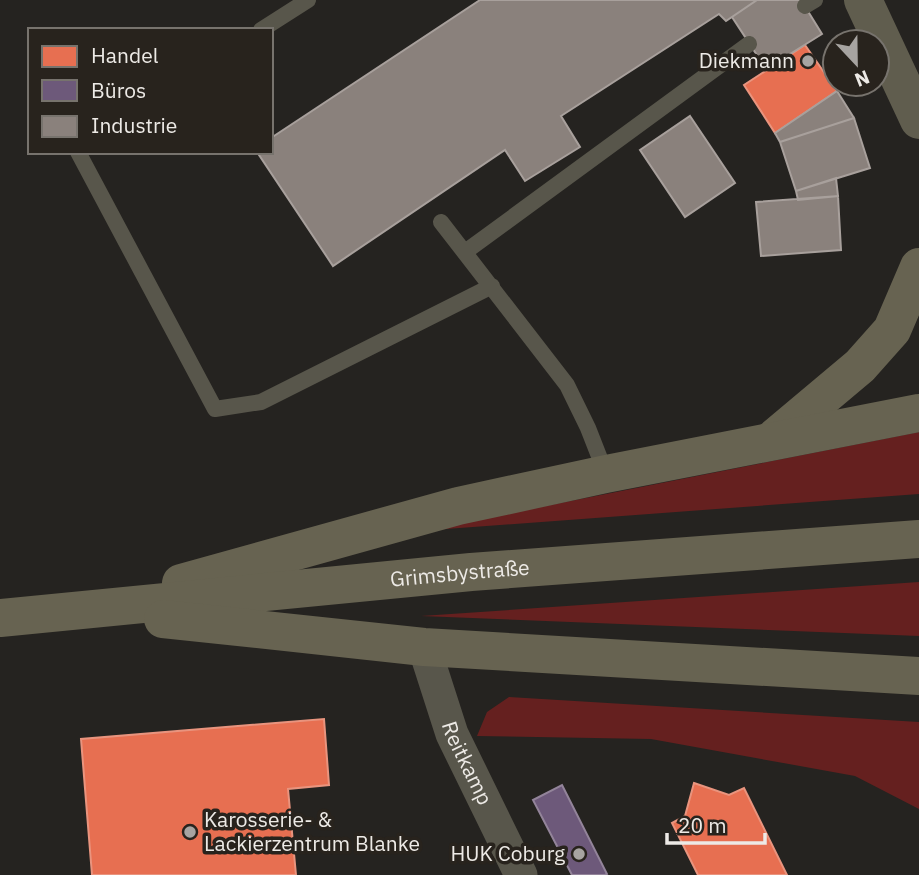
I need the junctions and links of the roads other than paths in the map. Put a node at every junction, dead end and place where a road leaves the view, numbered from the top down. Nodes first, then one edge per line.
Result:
1 (308, 0) edge
2 (863, 0) edge
3 (264, 28) edge
4 (749, 44) dead end
5 (919, 120) edge
6 (79, 154) edge
7 (441, 222) dead end
8 (465, 252) junction
9 (919, 267) edge
10 (492, 286) junction
11 (919, 413) edge
12 (768, 443) junction
13 (606, 474) junction
14 (919, 539) edge
15 (81, 610) junction
16 (0, 618) edge
17 (424, 647) junction
18 (919, 676) edge
19 (521, 875) edge

1 - 3 lane
2 - 5 main road
4 - 8 lane
6 - 10 lane
7 - 8 lane
8 - 10 lane
9 - 12 highway
10 - 13 lane
11 - 12 highway
12 - 13 highway
13 - 15 highway
14 - 15 highway, Grimsbystraße
15 - 16 highway, Grimsbystraße
15 - 17 highway
17 - 18 highway
17 - 19 street, Reitkamp

